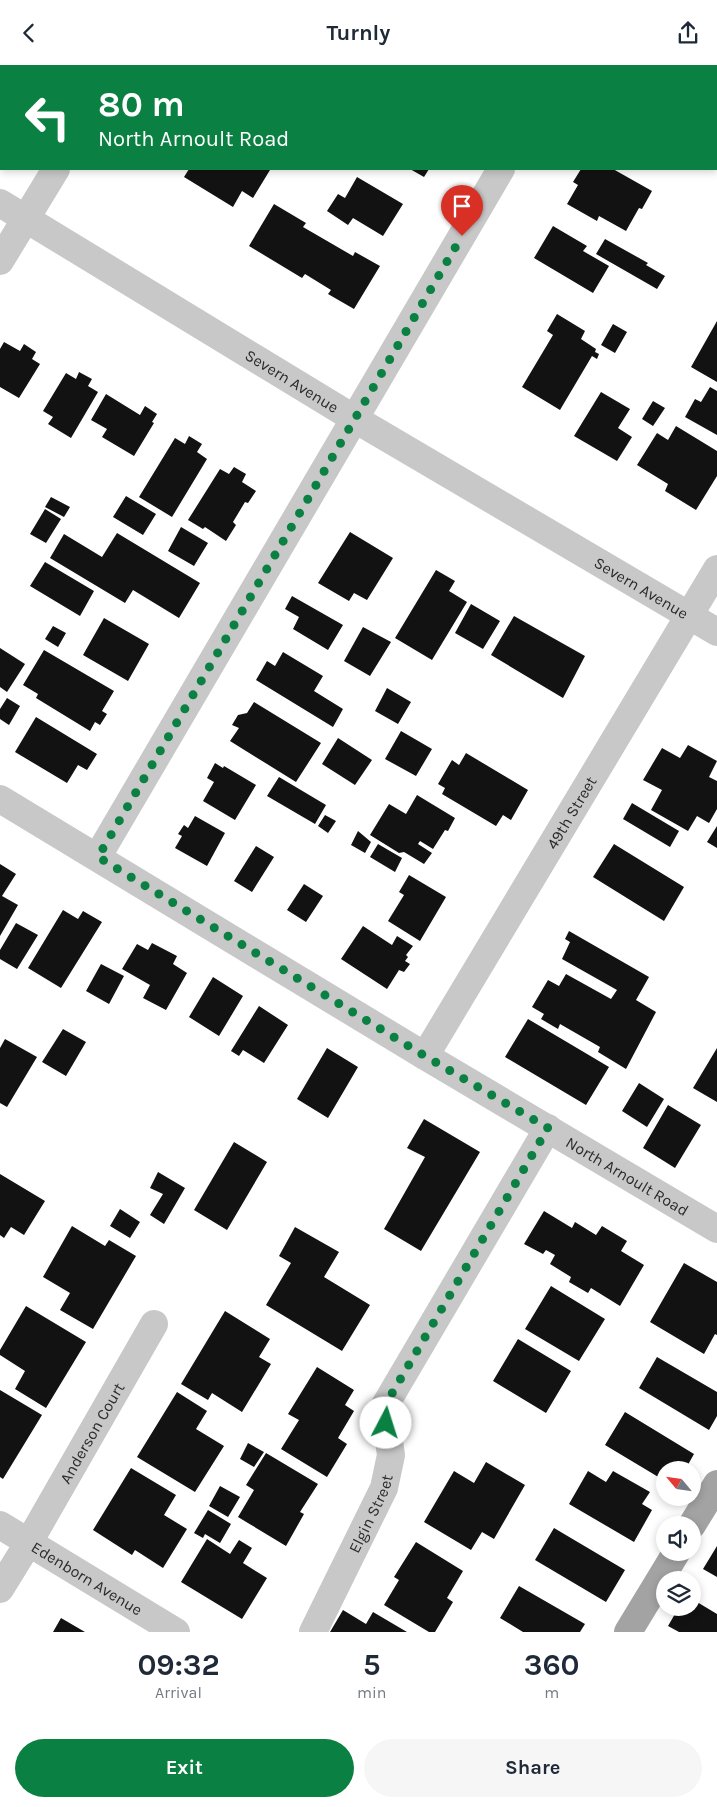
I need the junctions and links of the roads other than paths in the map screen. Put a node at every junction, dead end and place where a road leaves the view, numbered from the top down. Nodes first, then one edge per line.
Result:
1 (55, 170) edge
2 (500, 170) edge
3 (0, 203) edge
4 (26, 219) junction
5 (0, 261) edge
6 (355, 419) junction
7 (717, 569) edge
8 (689, 616) junction
9 (717, 633) edge
10 (0, 799) edge
11 (98, 857) junction
12 (425, 1056) junction
13 (548, 1128) junction
14 (717, 1229) edge
15 (154, 1324) dead end
16 (717, 1484) edge
17 (697, 1516) edge
18 (0, 1525) edge
19 (29, 1542) junction
20 (671, 1561) edge
21 (0, 1589) edge
22 (176, 1632) edge
23 (313, 1632) edge
24 (628, 1632) edge

1 - 4 street
2 - 6 street
3 - 4 street, Severn Avenue
4 - 5 street
4 - 6 street, Severn Avenue
6 - 8 street, Severn Avenue
6 - 11 street
7 - 8 street, 49th Street
8 - 9 street, Severn Avenue
8 - 12 street, 49th Street
10 - 11 street, North Arnoult Road
11 - 12 street, North Arnoult Road
12 - 13 street, North Arnoult Road
13 - 14 street, North Arnoult Road
13 - 23 street, Elgin Street
15 - 19 street, Anderson Court
16 - 17 main road
18 - 19 street, Edenborn Avenue
19 - 21 street, Anderson Court
19 - 22 street, Edenborn Avenue
20 - 24 main road

